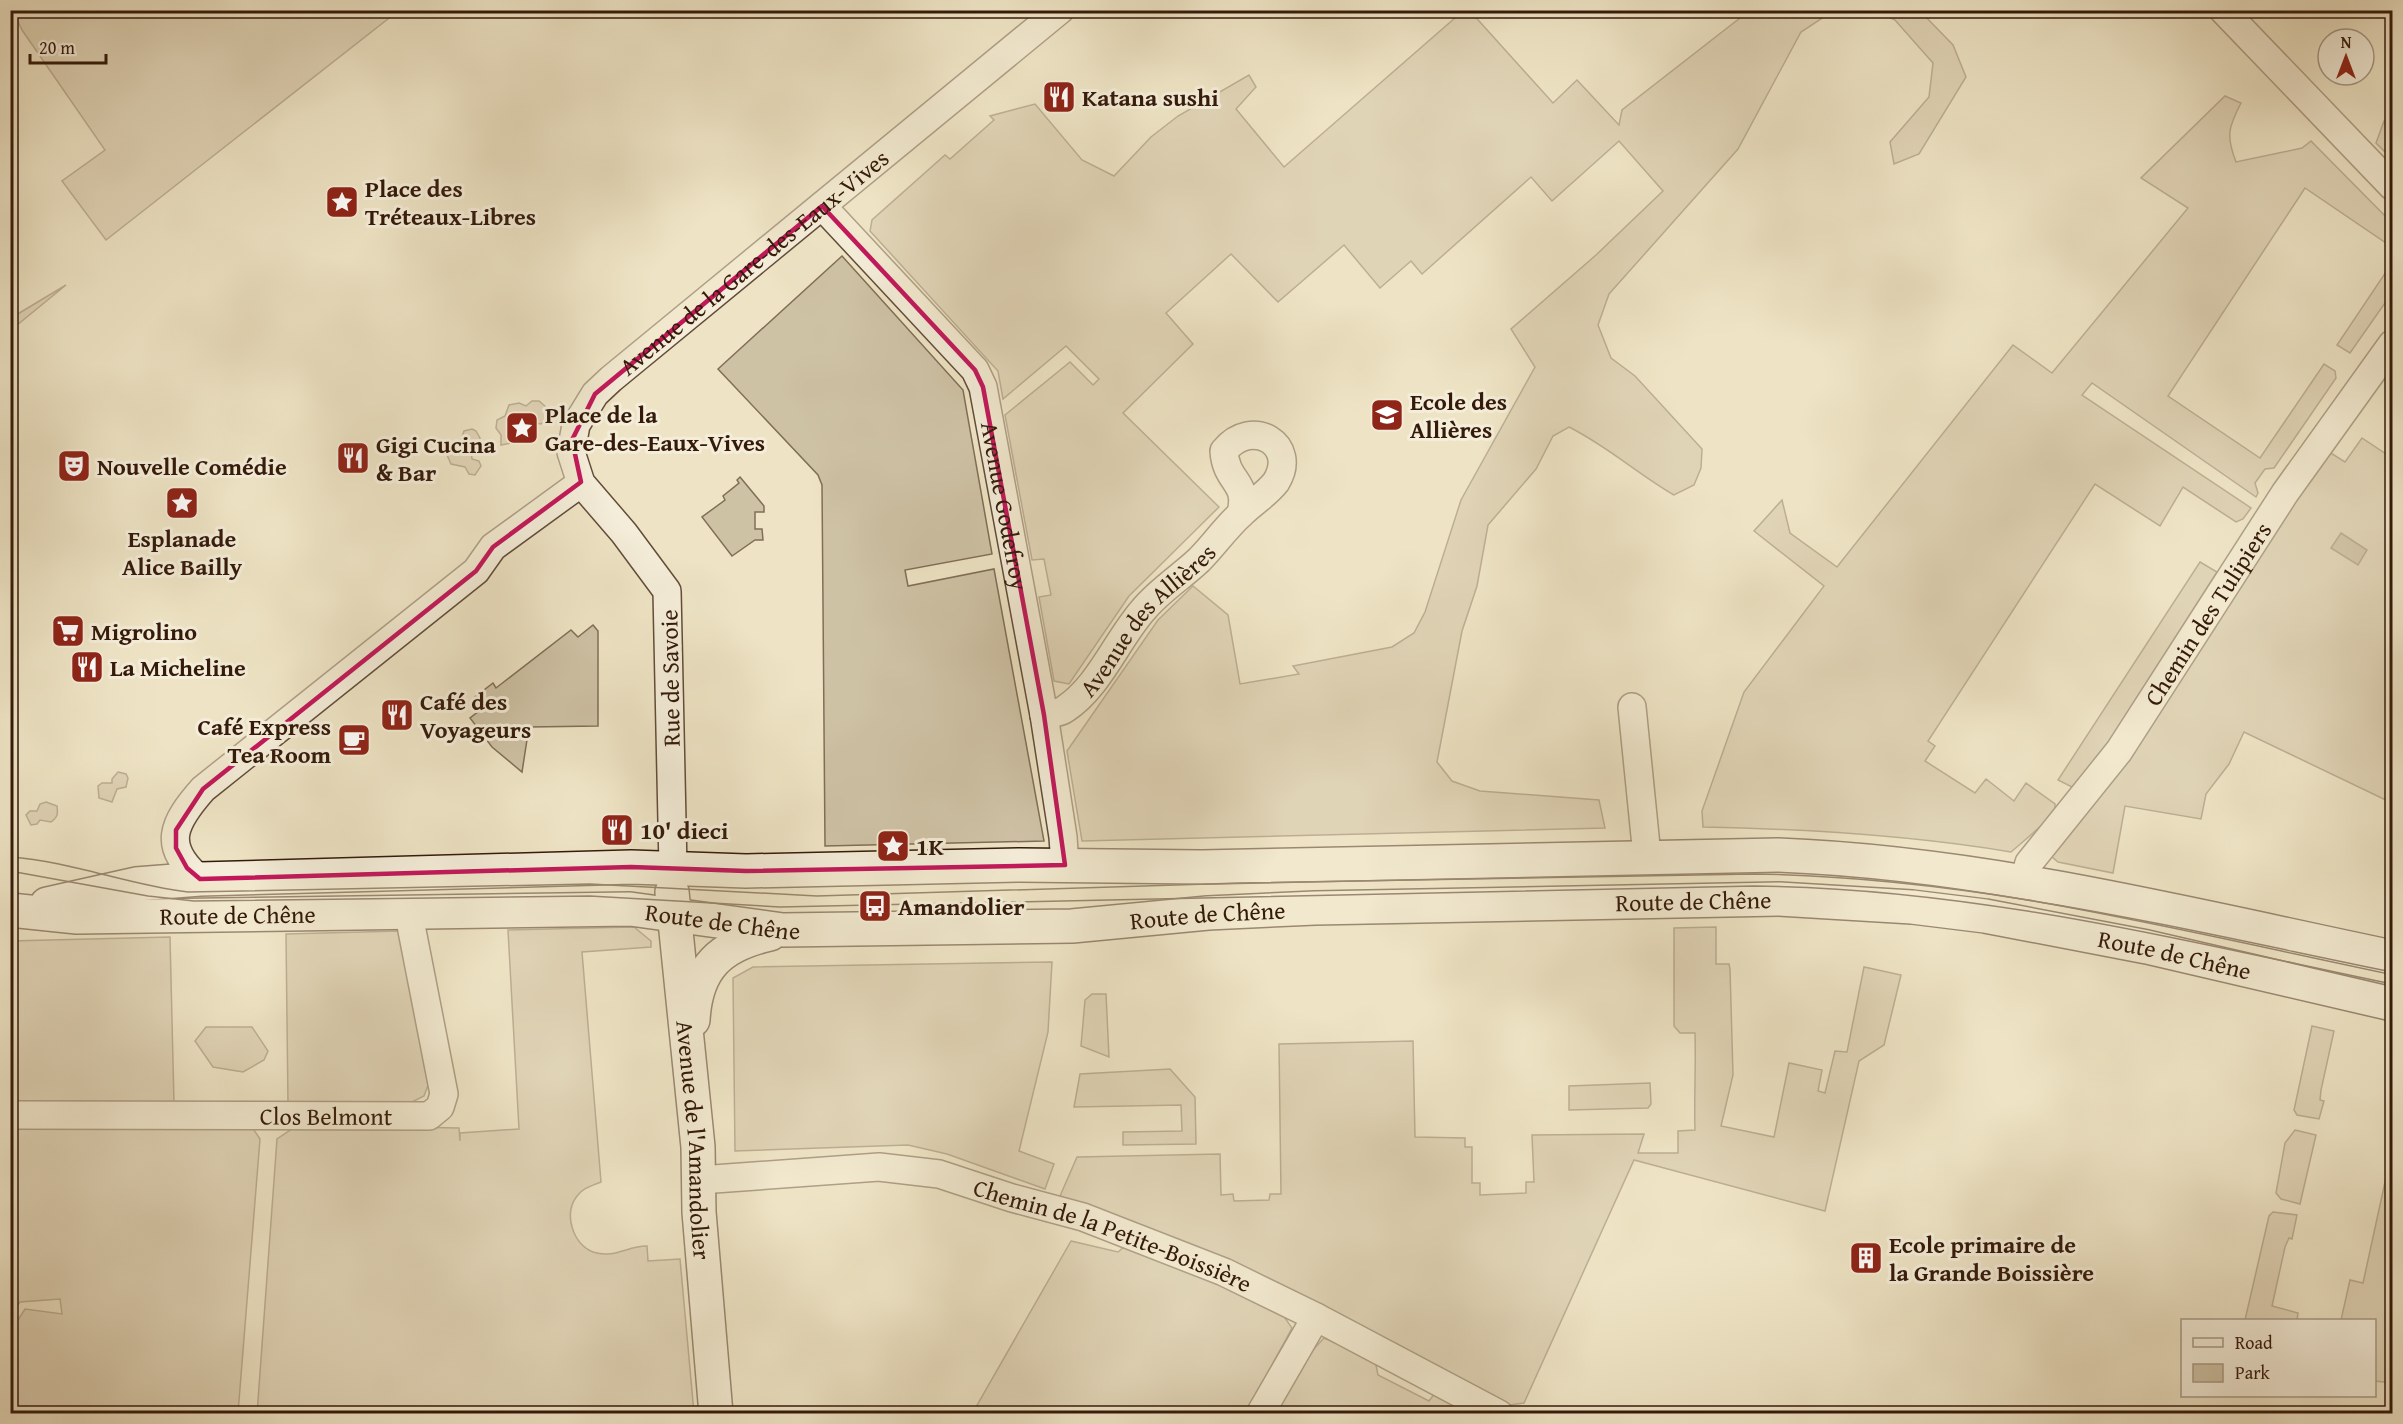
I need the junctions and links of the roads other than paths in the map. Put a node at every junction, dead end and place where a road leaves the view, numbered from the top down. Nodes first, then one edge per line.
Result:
1 (1060, 10) edge
2 (2223, 10) edge
3 (2392, 186) edge
4 (822, 207) junction
5 (2392, 344) edge
6 (581, 483) junction
7 (1242, 513) dead end
8 (1632, 707) dead end
9 (1044, 716) junction
10 (1647, 856) junction
11 (1065, 865) junction
12 (673, 868) junction
13 (201, 879) junction
14 (2023, 882) junction
15 (13, 910) edge
16 (408, 910) junction
17 (674, 913) junction
18 (783, 930) junction
19 (2392, 957) edge
20 (2392, 1004) edge
21 (690, 1063) junction
22 (10, 1115) edge
23 (700, 1180) junction
24 (1316, 1317) junction
25 (716, 1413) edge
26 (1260, 1413) edge
27 (1499, 1413) edge

1 - 4 street, Avenue de la Gare-des-Eaux-Vives
2 - 3 street
4 - 6 street, Avenue de la Gare-des-Eaux-Vives
4 - 9 street, Avenue Godefroy
5 - 14 street, Chemin des Tulipiers
6 - 12 street, Rue de Savoie
6 - 13 street
7 - 9 street, Avenue des Allières
8 - 10 street
9 - 11 street, Avenue Godefroy
10 - 11 main road, Route de Chêne
10 - 14 main road, Route de Chêne
11 - 12 main road, Route de Chêne
12 - 13 main road, Route de Chêne
12 - 17 main road, Avenue de l'Amandolier
13 - 15 main road, Route de Chêne
14 - 19 main road, Route de Chêne
15 - 16 main road, Route de Chêne
16 - 17 main road, Route de Chêne
16 - 22 street, Clos Belmont
17 - 18 main road, Route de Chêne
17 - 21 main road, Avenue de l'Amandolier
18 - 20 main road, Route de Chêne
18 - 21 main road
21 - 23 main road, Avenue de l'Amandolier
23 - 24 street, Chemin de la Petite-Boissière
23 - 25 main road, Avenue de l'Amandolier
24 - 26 street
24 - 27 street, Chemin de la Petite-Boissière

